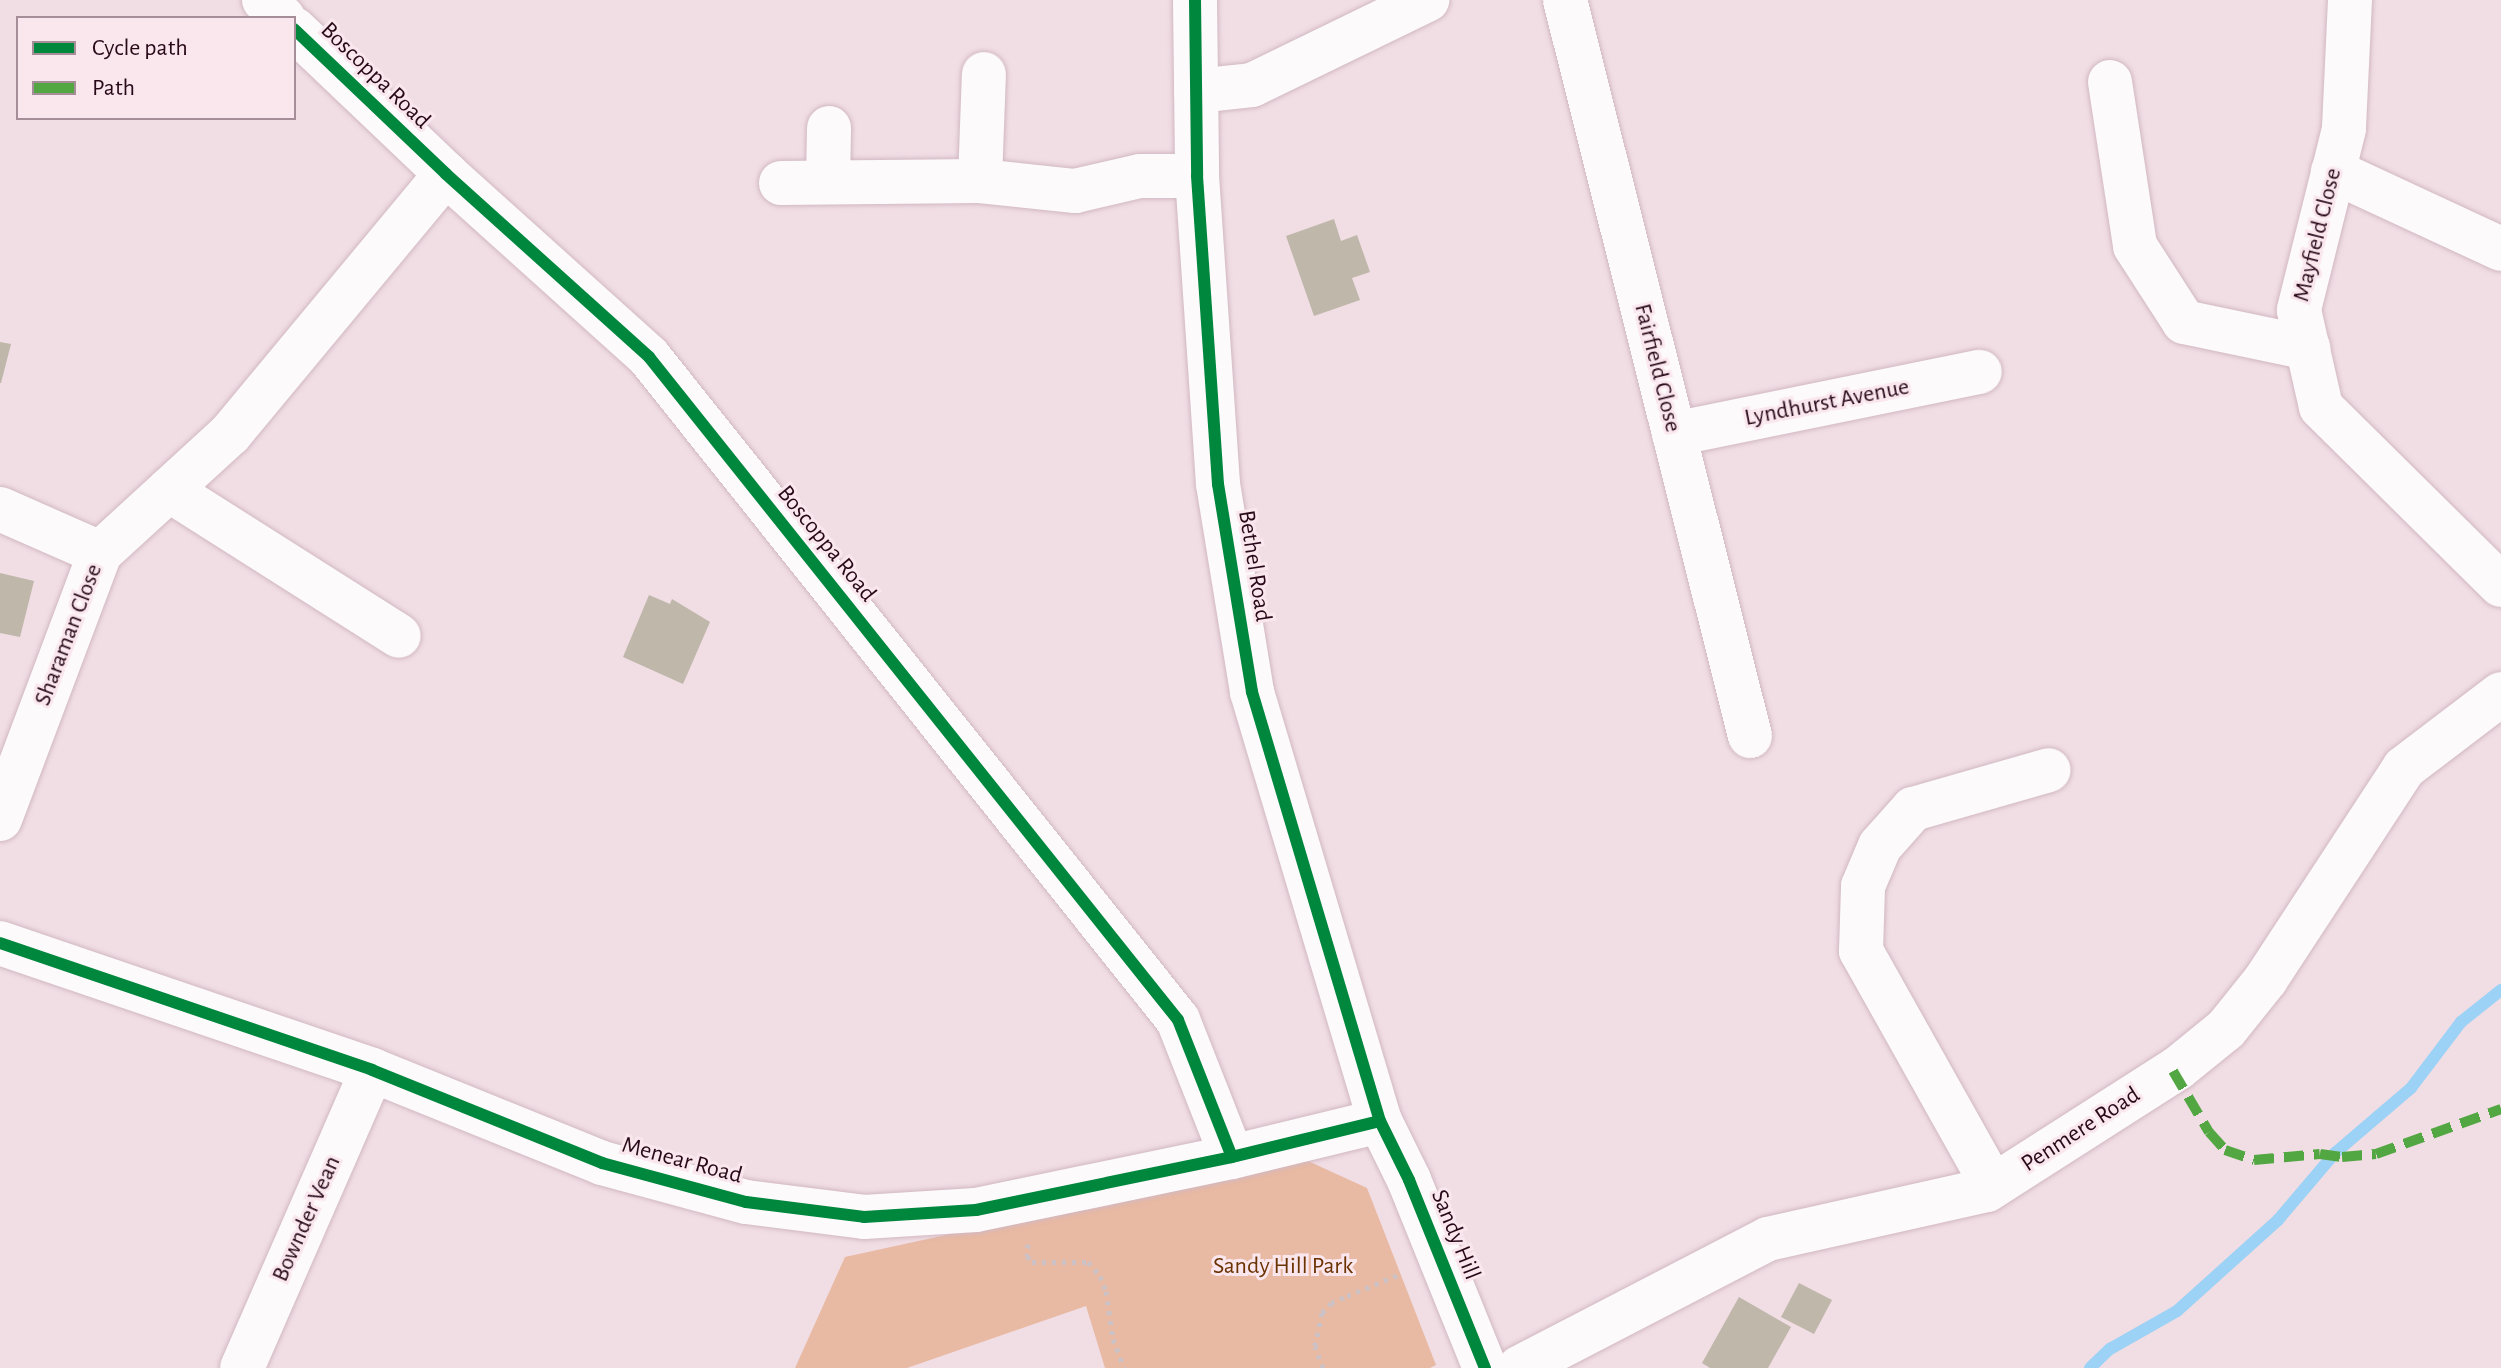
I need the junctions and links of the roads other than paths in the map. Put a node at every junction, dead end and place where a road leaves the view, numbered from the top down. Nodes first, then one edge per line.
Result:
1 (264, 0) edge
2 (1195, 0) edge
3 (1427, 0) edge
4 (1565, 0) edge
5 (2350, 0) edge
6 (281, 16) edge
7 (296, 31) edge
8 (984, 74) dead end
9 (2110, 82) dead end
10 (1196, 91) junction
11 (829, 128) dead end
12 (2333, 171) junction
13 (446, 174) junction
14 (1197, 176) junction
15 (980, 181) junction
16 (828, 182) junction
17 (781, 183) dead end
18 (2501, 249) edge
19 (2308, 348) junction
20 (1980, 372) dead end
21 (1674, 434) junction
22 (169, 490) junction
23 (0, 509) edge
24 (100, 553) junction
25 (2501, 585) edge
26 (399, 636) dead end
27 (2501, 694) edge
28 (1750, 736) dead end
29 (2049, 770) dead end
30 (0, 819) edge
31 (0, 943) edge
32 (372, 1070) junction
33 (1380, 1121) junction
34 (1232, 1157) junction
35 (1993, 1186) junction
36 (242, 1368) edge
37 (1485, 1368) edge
38 (1519, 1368) edge

1 - 6 street
2 - 10 street, Bethel Road
3 - 10 street
4 - 21 street, Fairfield Close
5 - 12 street, Mayfield Close
7 - 13 street, Boscoppa Road
8 - 15 street
9 - 19 street
10 - 14 street, Bethel Road
11 - 16 street
12 - 18 street
12 - 19 street, Mayfield Close
13 - 22 street
13 - 34 street, Boscoppa Road
14 - 15 street
14 - 33 street, Bethel Road
15 - 16 street
16 - 17 street
19 - 25 street, Mayfield Close
20 - 21 street, Lyndhurst Avenue
21 - 28 street, Fairfield Close
22 - 24 street
22 - 26 street
23 - 24 street, Sharaman Close
24 - 30 street, Sharaman Close
27 - 35 street, Penmere Road
29 - 35 street
31 - 32 street, Menear Road
32 - 34 street, Menear Road
32 - 36 street, Bownder Vean
33 - 34 street, Menear Road
33 - 37 street, Sandy Hill
35 - 38 street, Penmere Road

